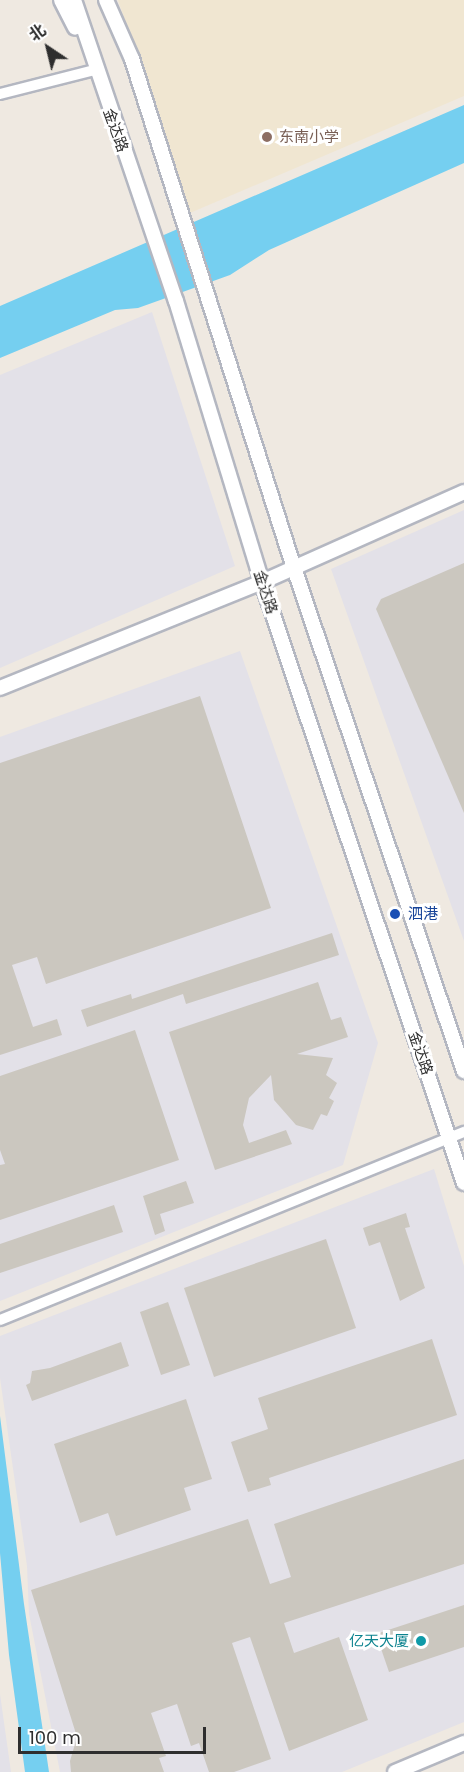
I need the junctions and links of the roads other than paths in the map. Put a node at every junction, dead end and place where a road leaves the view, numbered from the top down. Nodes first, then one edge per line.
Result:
1 (61, 0) edge
2 (74, 0) edge
3 (106, 0) edge
4 (94, 70) junction
5 (0, 94) edge
6 (464, 492) edge
7 (294, 567) junction
8 (262, 582) junction
9 (0, 688) edge
10 (464, 1071) edge
11 (464, 1132) edge
12 (449, 1138) junction
13 (464, 1183) edge
14 (2, 1319) edge
15 (464, 1743) edge
16 (395, 1772) edge

1 - 4 street
2 - 4 street, 金达路
3 - 7 street
4 - 5 street
4 - 8 street, 金达路
6 - 7 street
7 - 8 street
7 - 10 street
8 - 9 street
8 - 12 street, 金达路
11 - 12 street
12 - 13 street, 金达路
12 - 14 street
15 - 16 street

